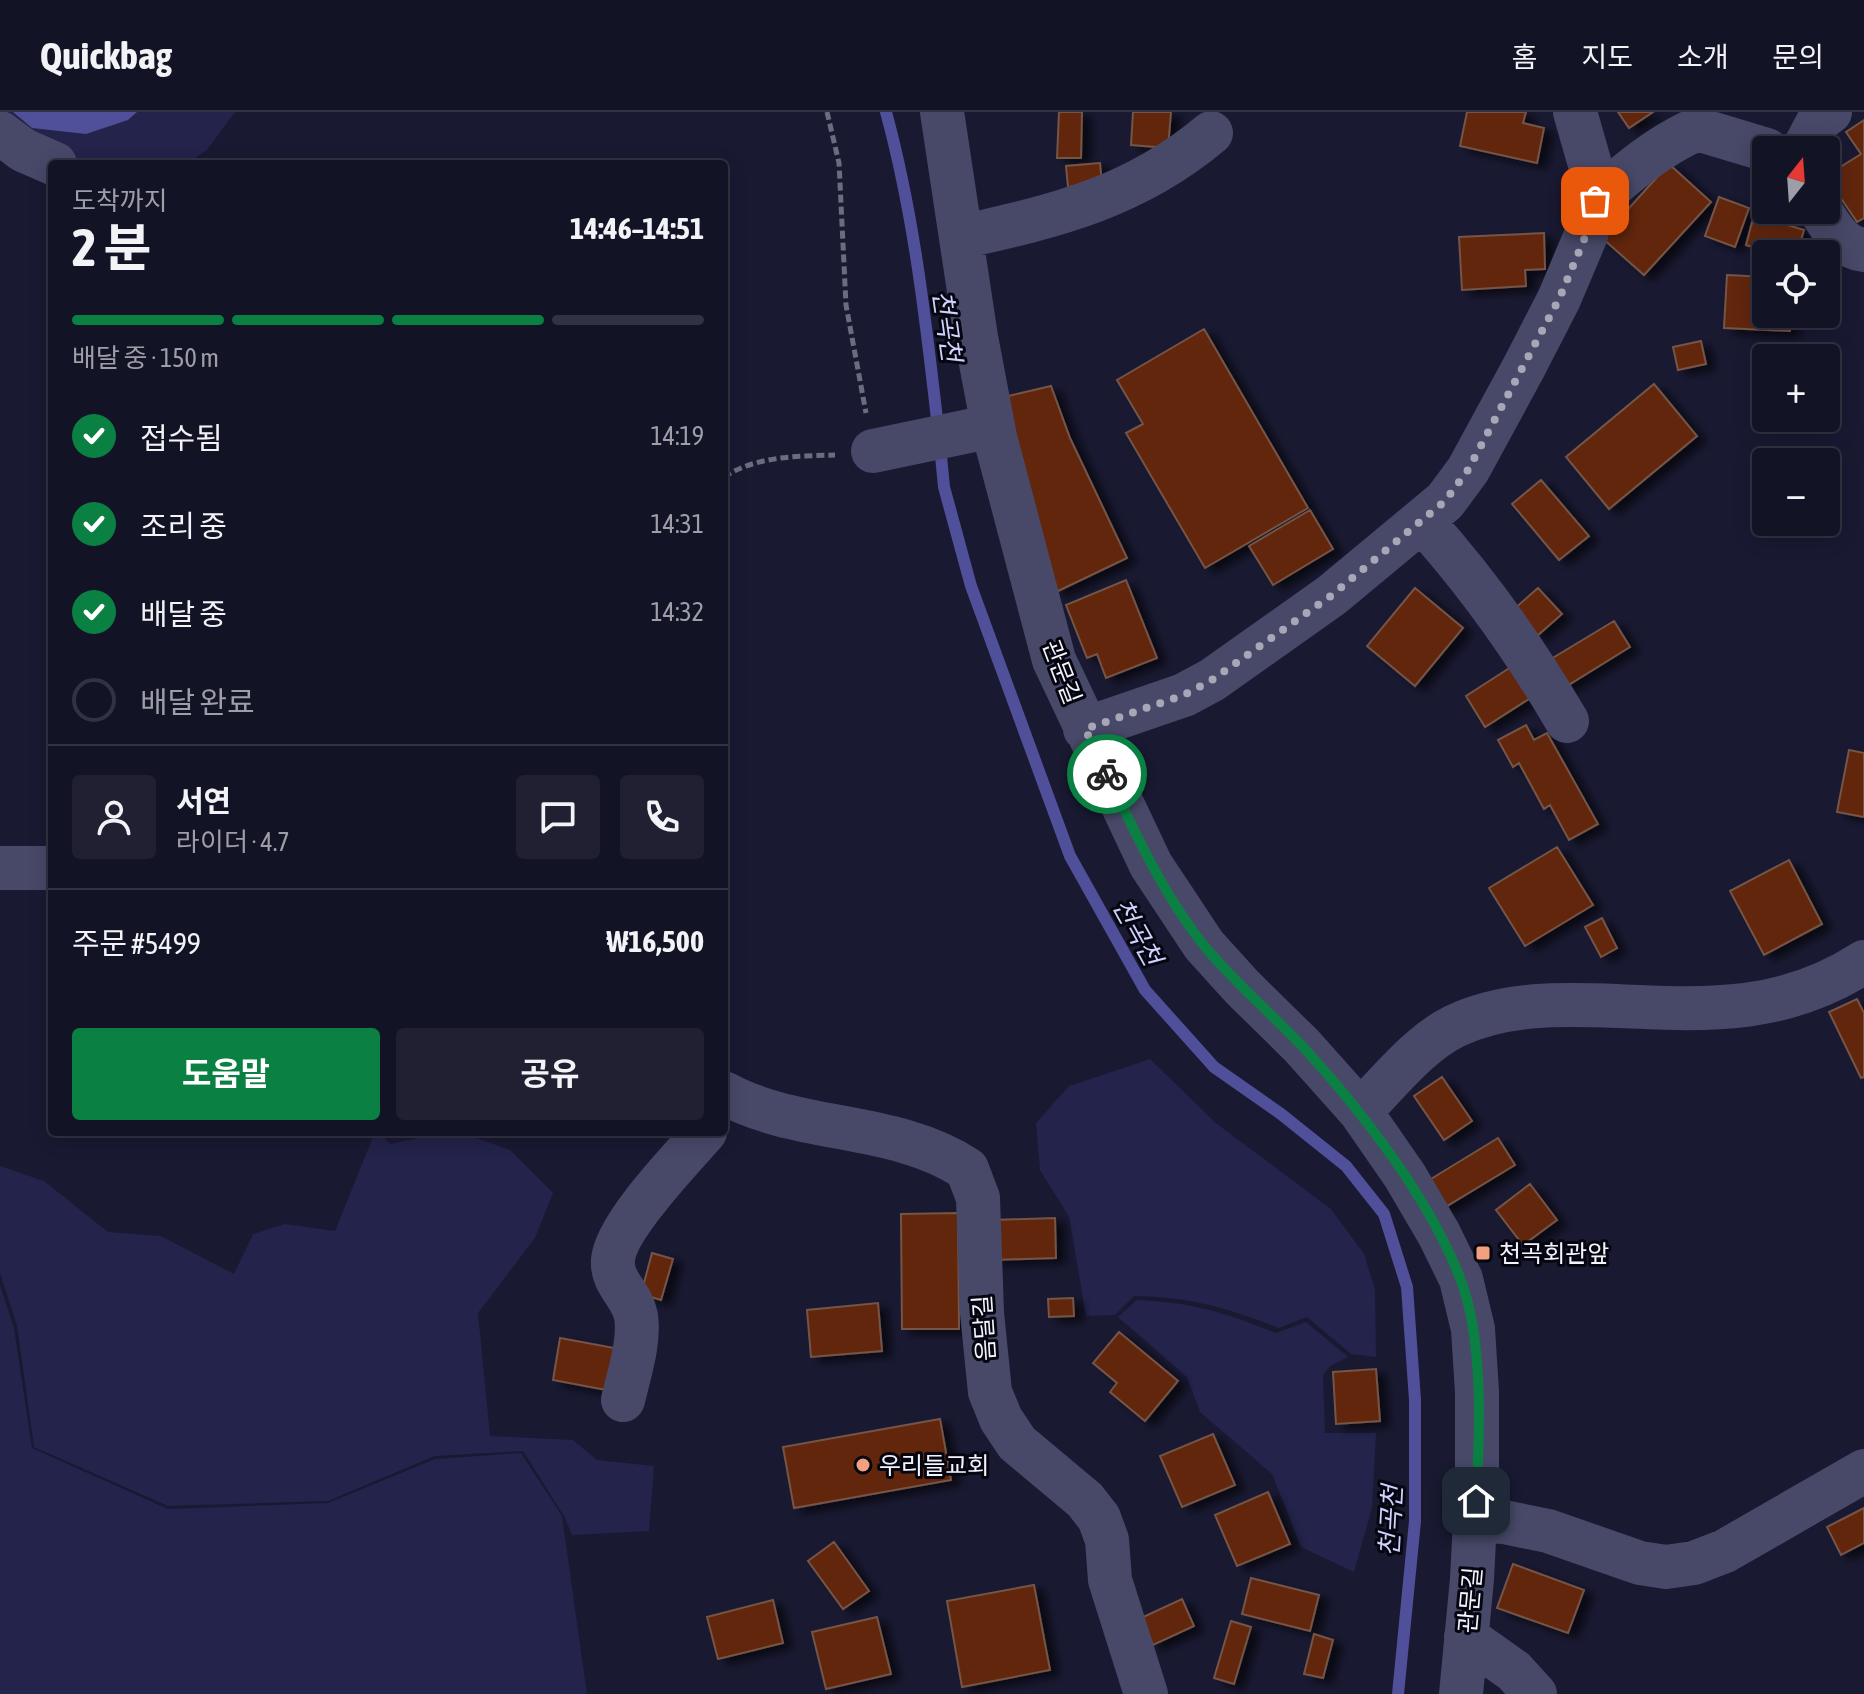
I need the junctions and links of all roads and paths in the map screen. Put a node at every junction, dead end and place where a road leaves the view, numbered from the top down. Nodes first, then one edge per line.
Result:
1 (827, 112) edge
2 (942, 112) edge
3 (1575, 112) edge
4 (1830, 112) edge
5 (0, 133) edge
6 (1211, 133) dead end
7 (1810, 136) edge
8 (1752, 146) edge
9 (48, 161) edge
10 (1595, 201) junction
11 (1829, 224) edge
12 (961, 237) junction
13 (1864, 250) edge
14 (987, 427) junction
15 (879, 450) junction
16 (728, 474) edge
17 (1422, 521) junction
18 (1567, 721) dead end
19 (1085, 729) junction
20 (0, 868) edge
21 (48, 868) edge
22 (1864, 962) edge
23 (728, 1101) edge
24 (1360, 1111) junction
25 (702, 1136) edge
26 (623, 1400) dead end
27 (1864, 1471) edge
28 (1475, 1520) junction
29 (1466, 1637) junction
30 (1146, 1694) edge
31 (1461, 1694) edge
32 (1535, 1694) edge

1 - 15 path
2 - 12 street, 관문길
3 - 10 street
4 - 7 street
5 - 9 street
6 - 12 street
8 - 10 street
10 - 17 street
11 - 13 street
12 - 14 street, 관문길
14 - 15 street
14 - 19 street, 관문길
15 - 16 path
17 - 18 street
17 - 19 street
19 - 24 street, 관문길
20 - 21 street
22 - 24 street
23 - 30 street, 음달길
24 - 28 street, 관문길
25 - 26 street
27 - 28 street
28 - 29 street, 관문길
29 - 31 street, 관문길
29 - 32 street

